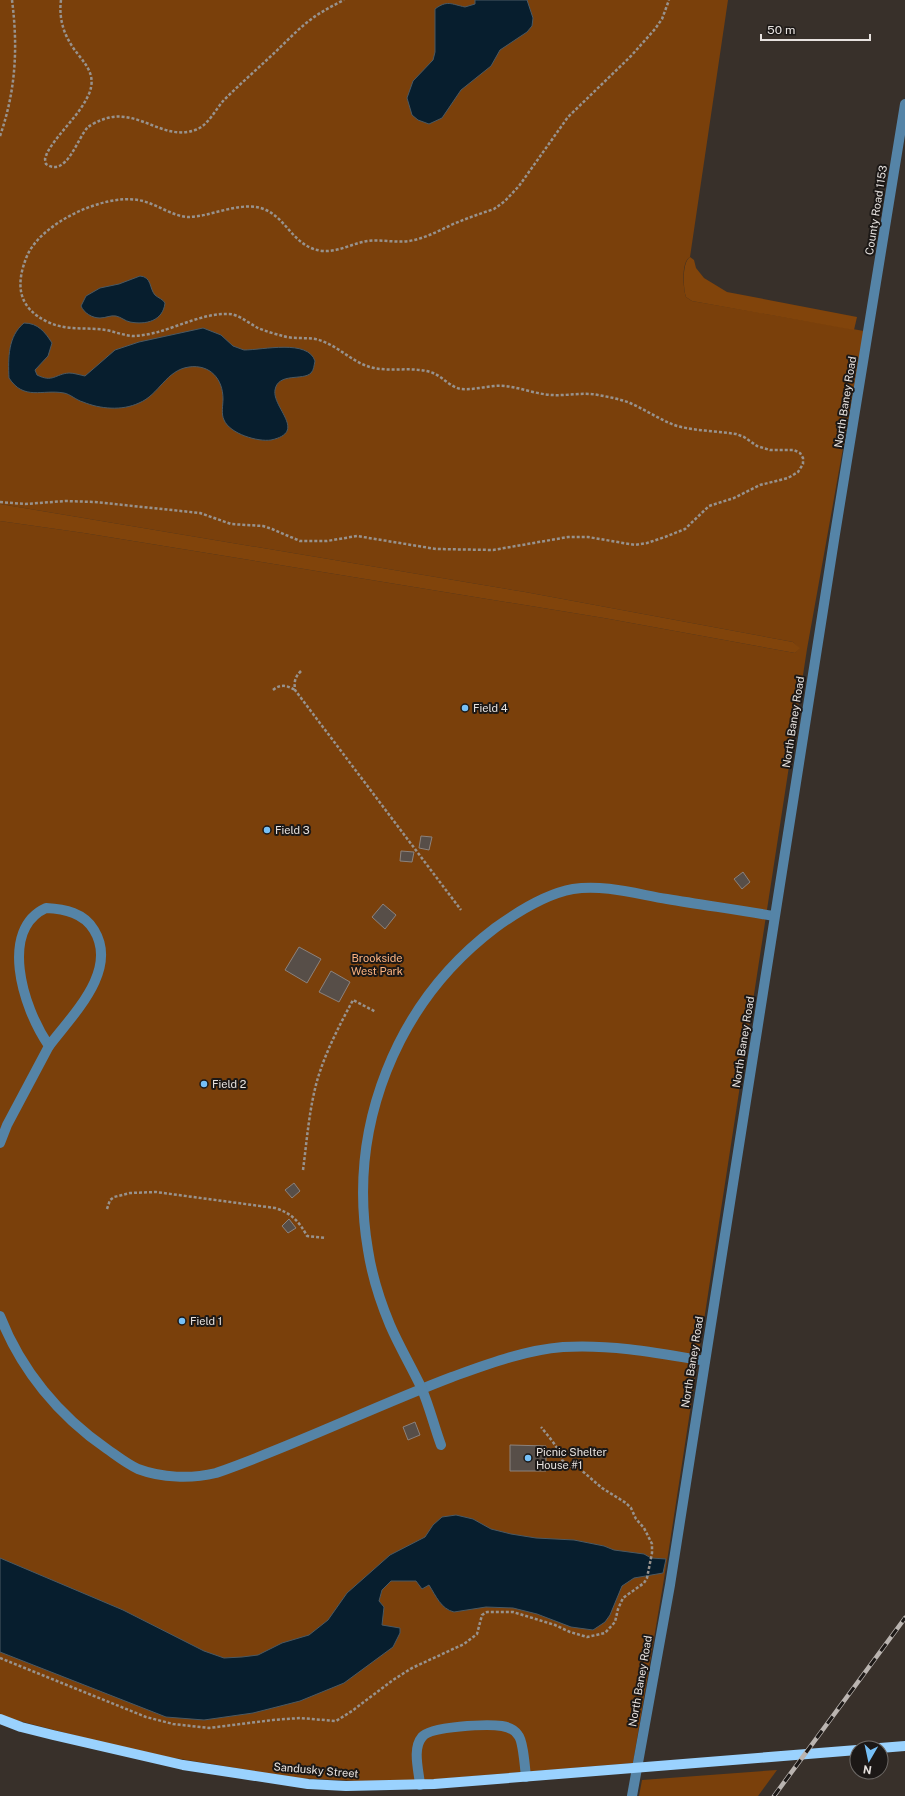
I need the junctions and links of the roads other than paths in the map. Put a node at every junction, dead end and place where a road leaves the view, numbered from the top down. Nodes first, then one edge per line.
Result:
1 (905, 104) edge
2 (870, 320) joint
3 (774, 916) junction
4 (14, 928) dead end
5 (11, 979) dead end
6 (49, 1046) junction
7 (0, 1143) edge
8 (0, 1316) edge
9 (705, 1361) junction
10 (422, 1389) junction
11 (440, 1445) dead end
12 (0, 1719) edge
13 (905, 1746) edge
14 (889, 1747) edge
15 (849, 1751) edge
16 (636, 1767) junction
17 (526, 1776) junction
18 (420, 1785) junction
19 (632, 1796) edge

1 - 2 street, County Road 1153
2 - 3 street, North Baney Road
3 - 9 street, North Baney Road
3 - 10 street
4 - 6 street
5 - 6 street
6 - 7 street
8 - 10 street
9 - 10 street
9 - 16 street, North Baney Road
10 - 11 street
12 - 18 main road, Sandusky Street
13 - 14 main road
15 - 16 main road, Sandusky Street
16 - 17 main road, Sandusky Street
16 - 19 street, North Baney Road
17 - 18 main road, Sandusky Street
17 - 18 street

